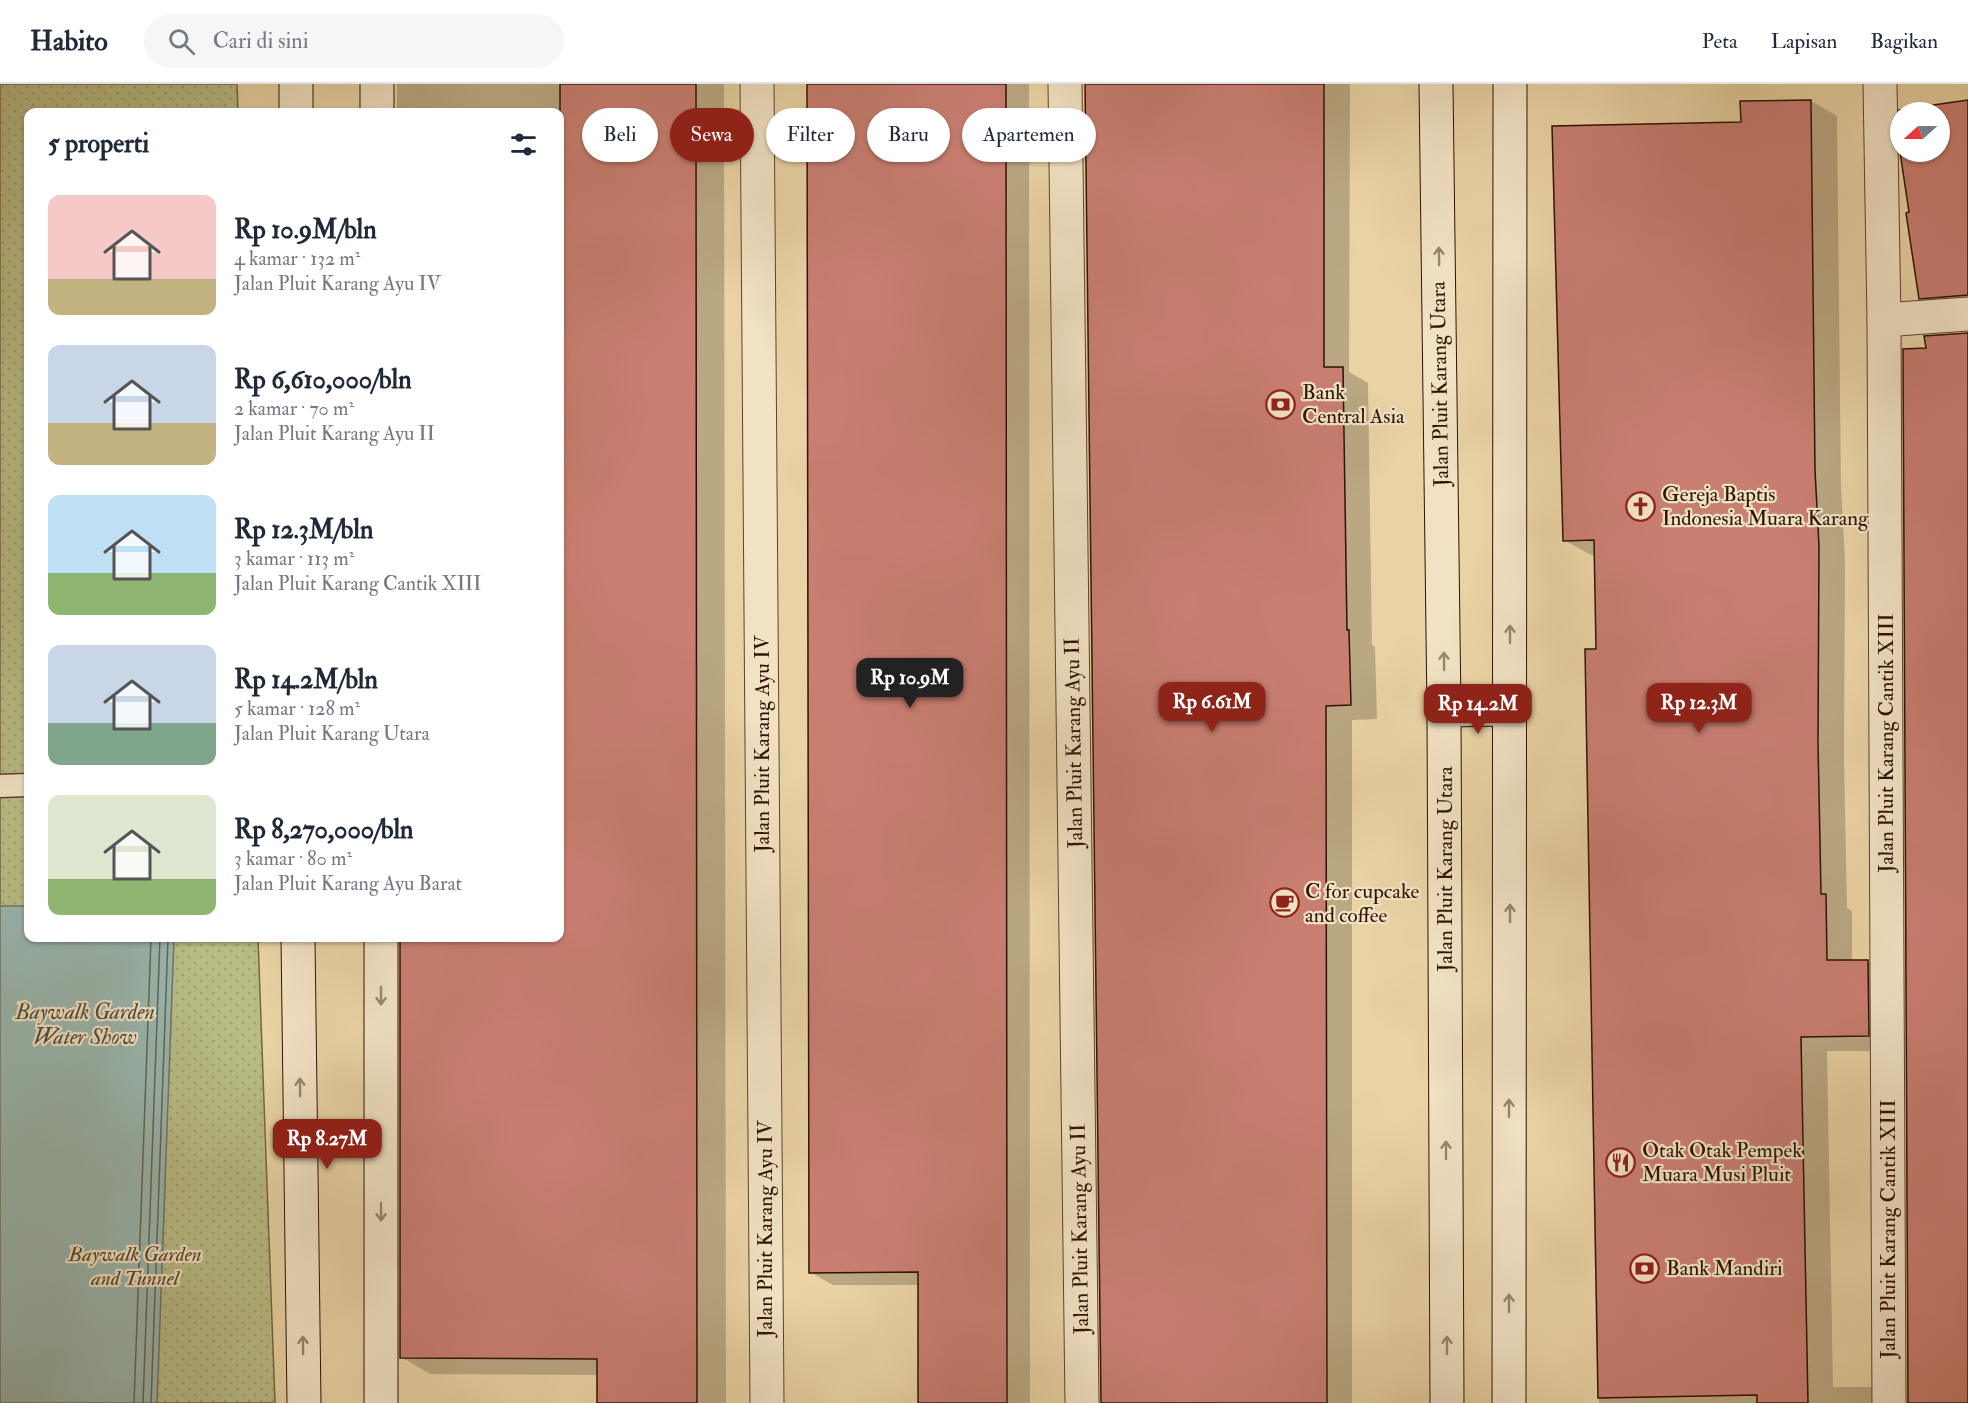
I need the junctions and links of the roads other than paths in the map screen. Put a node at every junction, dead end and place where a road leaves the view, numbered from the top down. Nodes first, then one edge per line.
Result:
1 (296, 84) edge
2 (377, 84) edge
3 (757, 84) edge
4 (1065, 84) edge
5 (1437, 84) edge
6 (1510, 84) edge
7 (1880, 84) edge
8 (296, 108) edge
9 (377, 108) edge
10 (1968, 314) edge
11 (1884, 320) junction
12 (1510, 709) junction
13 (1444, 710) junction
14 (24, 785) edge
15 (0, 786) edge
16 (298, 942) edge
17 (381, 942) edge
18 (304, 1403) edge
19 (381, 1403) edge
20 (767, 1403) edge
21 (1083, 1403) edge
22 (1447, 1403) edge
23 (1509, 1403) edge
24 (1888, 1403) edge

1 - 8 street
2 - 9 street
3 - 20 street, Jalan Pluit Karang Ayu IV
4 - 21 street, Jalan Pluit Karang Ayu II
13 -> 5 street, Jalan Pluit Karang Utara
12 -> 6 street
7 - 11 street, Jalan Pluit Karang Cantik XIII
10 - 11 street
11 - 24 street, Jalan Pluit Karang Cantik XIII
12 - 13 street
23 -> 12 street
22 -> 13 street, Jalan Pluit Karang Utara
14 - 15 lane
18 -> 16 street
17 -> 19 street

